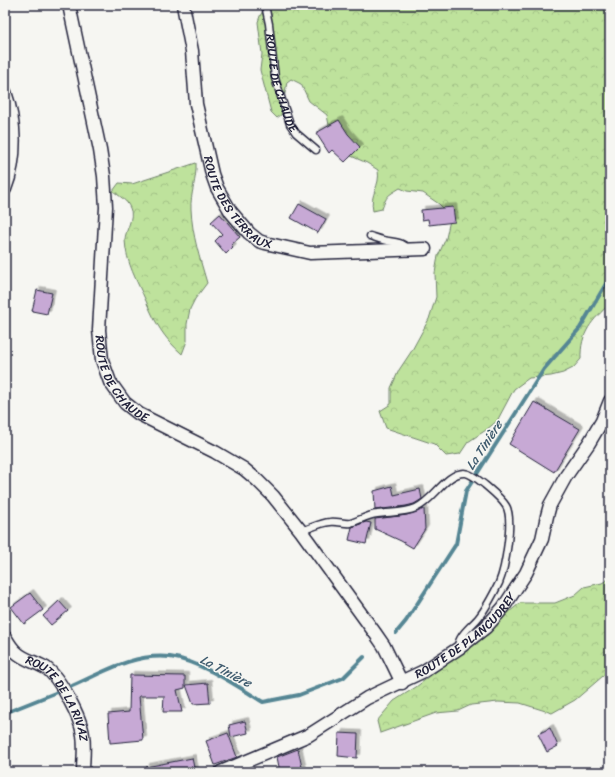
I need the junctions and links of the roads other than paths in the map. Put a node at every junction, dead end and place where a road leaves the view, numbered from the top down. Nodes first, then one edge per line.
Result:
1 (69, 5) edge
2 (183, 5) edge
3 (265, 5) edge
4 (5, 92) edge
5 (316, 150) dead end
6 (5, 189) edge
7 (370, 236) dead end
8 (425, 249) dead end
9 (408, 250) junction
10 (610, 401) edge
11 (301, 531) junction
12 (5, 637) edge
13 (458, 648) junction
14 (402, 683) junction
15 (83, 772) edge
16 (221, 772) edge

1 - 11 street, ROUTE DE CHAUDE
2 - 9 street, ROUTE DES TERRAUX
3 - 5 lane, ROUTE DE CHAUDE
4 - 6 street
7 - 9 lane
8 - 9 street, ROUTE DES TERRAUX
10 - 13 street, ROUTE DE PLANCUDREY
11 - 13 lane
11 - 14 street, ROUTE DE CHAUDE
12 - 15 street, ROUTE DE LA RIVAZ
13 - 14 street, ROUTE DE PLANCUDREY
14 - 16 street, ROUTE DE PLANCUDREY

